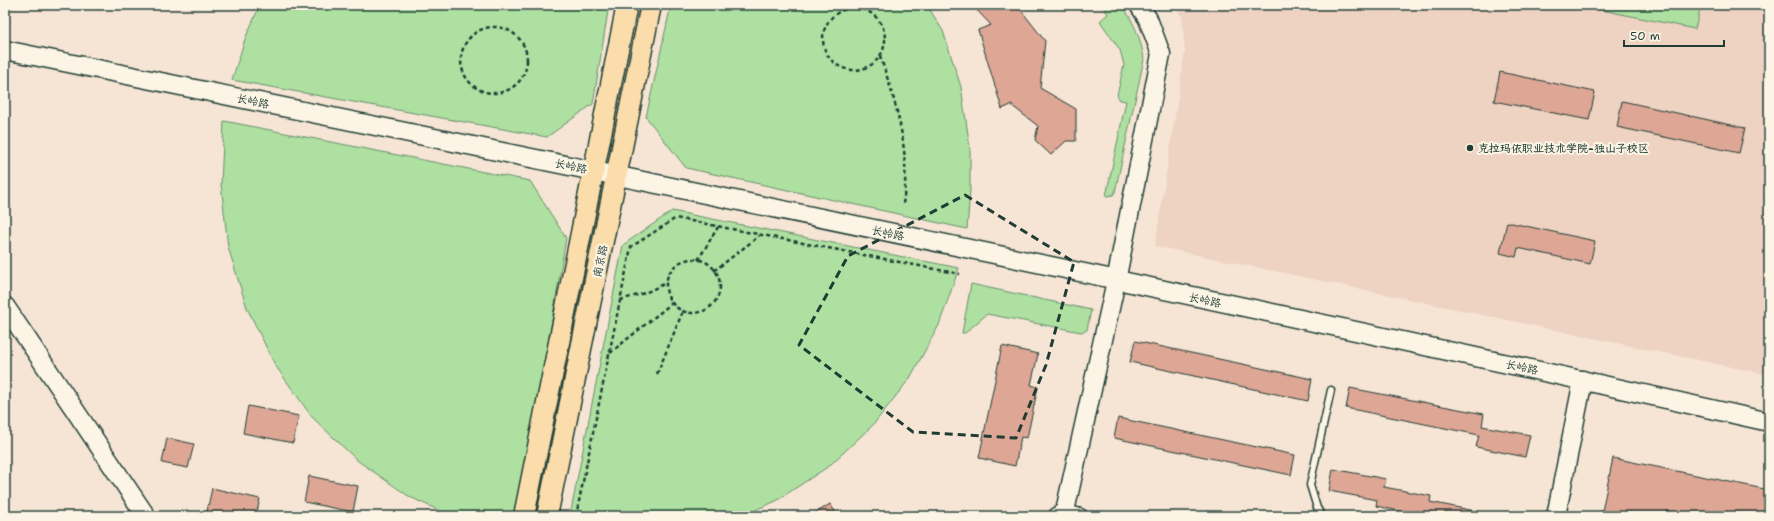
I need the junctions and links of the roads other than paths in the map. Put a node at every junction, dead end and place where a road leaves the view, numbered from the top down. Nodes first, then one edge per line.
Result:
1 (626, 5) edge
2 (651, 5) edge
3 (1139, 5) edge
4 (5, 50) edge
5 (593, 171) junction
6 (618, 176) junction
7 (1116, 281) junction
8 (5, 306) edge
9 (1583, 380) junction
10 (1331, 390) dead end
11 (1769, 422) edge
12 (1068, 514) edge
13 (146, 516) edge
14 (524, 516) edge
15 (547, 516) edge
16 (1322, 516) edge
17 (1556, 516) edge

1 - 5 main road
2 - 6 main road, 南京路
3 - 7 street
4 - 5 street, 长岭路
5 - 6 street, 长岭路
5 - 14 main road
6 - 7 street, 长岭路
6 - 15 main road, 南京路
7 - 9 street, 长岭路
7 - 12 street
8 - 13 street
9 - 11 street, 长岭路
9 - 17 street
10 - 16 lane

